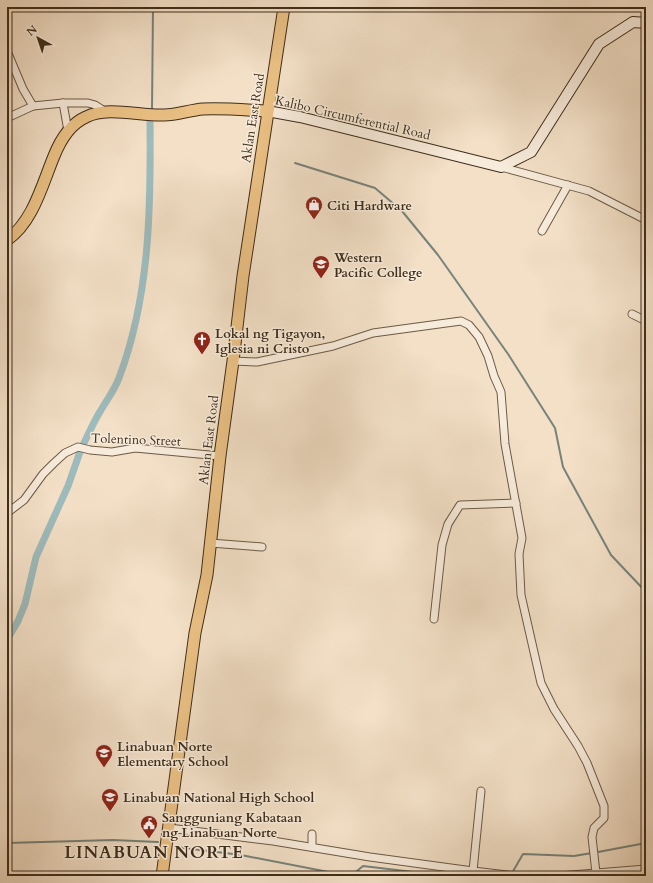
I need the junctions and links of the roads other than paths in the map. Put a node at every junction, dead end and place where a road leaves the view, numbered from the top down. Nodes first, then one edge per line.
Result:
1 (284, 7) edge
2 (646, 23) edge
3 (7, 51) edge
4 (63, 103) junction
5 (33, 106) junction
6 (267, 111) junction
7 (106, 112) junction
8 (7, 118) edge
9 (68, 131) junction
10 (501, 167) junction
11 (568, 185) junction
12 (646, 220) edge
13 (542, 232) dead end
14 (7, 240) edge
15 (632, 314) dead end
16 (646, 321) edge
17 (233, 361) junction
18 (220, 456) junction
19 (516, 503) junction
20 (7, 514) edge
21 (210, 543) junction
22 (262, 547) dead end
23 (434, 619) dead end
24 (481, 791) dead end
25 (170, 828) junction
26 (312, 834) dead end
27 (312, 847) junction
28 (646, 869) edge
29 (473, 871) junction
30 (596, 873) junction
31 (162, 876) edge
32 (516, 876) edge
33 (559, 876) edge

1 - 6 main road, Aklan East Road
2 - 10 main road
3 - 5 street
4 - 5 street
4 - 7 street
4 - 9 street
5 - 8 street
6 - 7 main road, Kalibo Circumferential Road
6 - 10 main road, Kalibo Circumferential Road
6 - 17 main road, Aklan East Road
7 - 9 main road, Kalibo Circumferential Road
9 - 14 main road, Kalibo Circumferential Road
10 - 11 street
11 - 12 street
11 - 13 street
15 - 16 street
17 - 18 main road, Aklan East Road
17 - 19 street
18 - 20 street, Tolentino Street
18 - 21 main road, Aklan East Road
19 - 23 street
19 - 30 street
21 - 22 street
21 - 25 main road, Aklan East Road
24 - 29 street
25 - 27 street
25 - 31 main road, Aklan East Road
26 - 27 street
27 - 29 street
28 - 30 street
29 - 32 street
30 - 33 street

